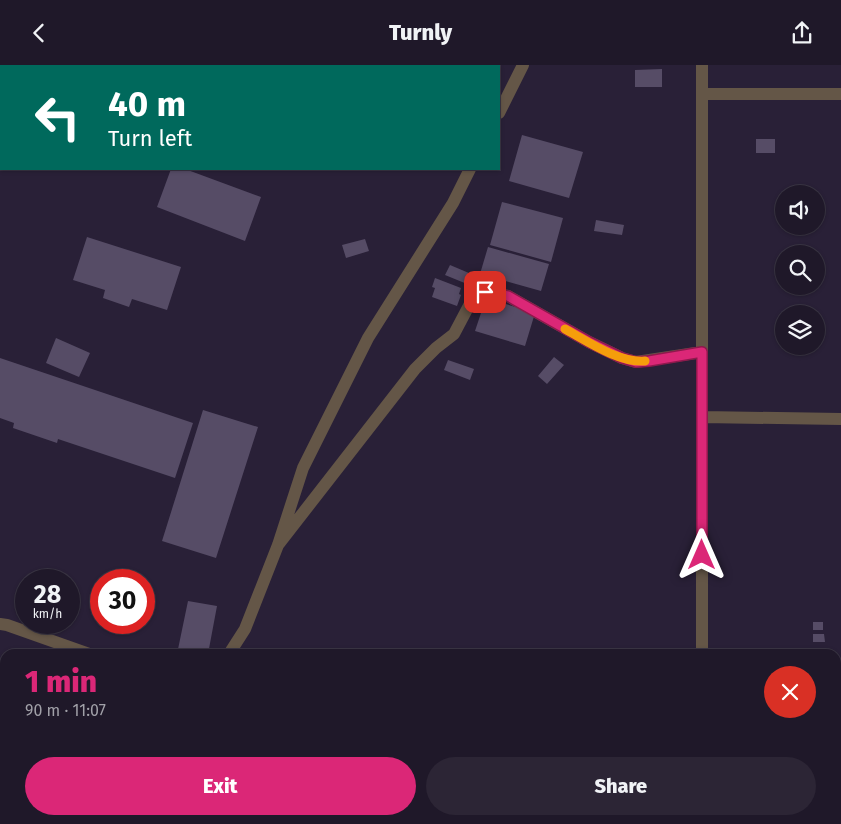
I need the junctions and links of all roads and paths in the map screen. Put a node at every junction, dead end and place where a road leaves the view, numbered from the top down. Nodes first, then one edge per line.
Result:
1 (523, 65) edge
2 (702, 65) edge
3 (702, 94) junction
4 (841, 94) edge
5 (500, 111) edge
6 (470, 170) edge
7 (702, 352) junction
8 (702, 417) junction
9 (841, 419) edge
10 (278, 545) junction
11 (0, 624) edge
12 (75, 649) edge
13 (232, 649) edge
14 (702, 649) edge

1 - 5 street
2 - 3 street
3 - 4 street
3 - 7 street
6 - 10 street
7 - 8 street
7 - 10 street
8 - 9 street
8 - 14 street
10 - 13 street
11 - 12 street

